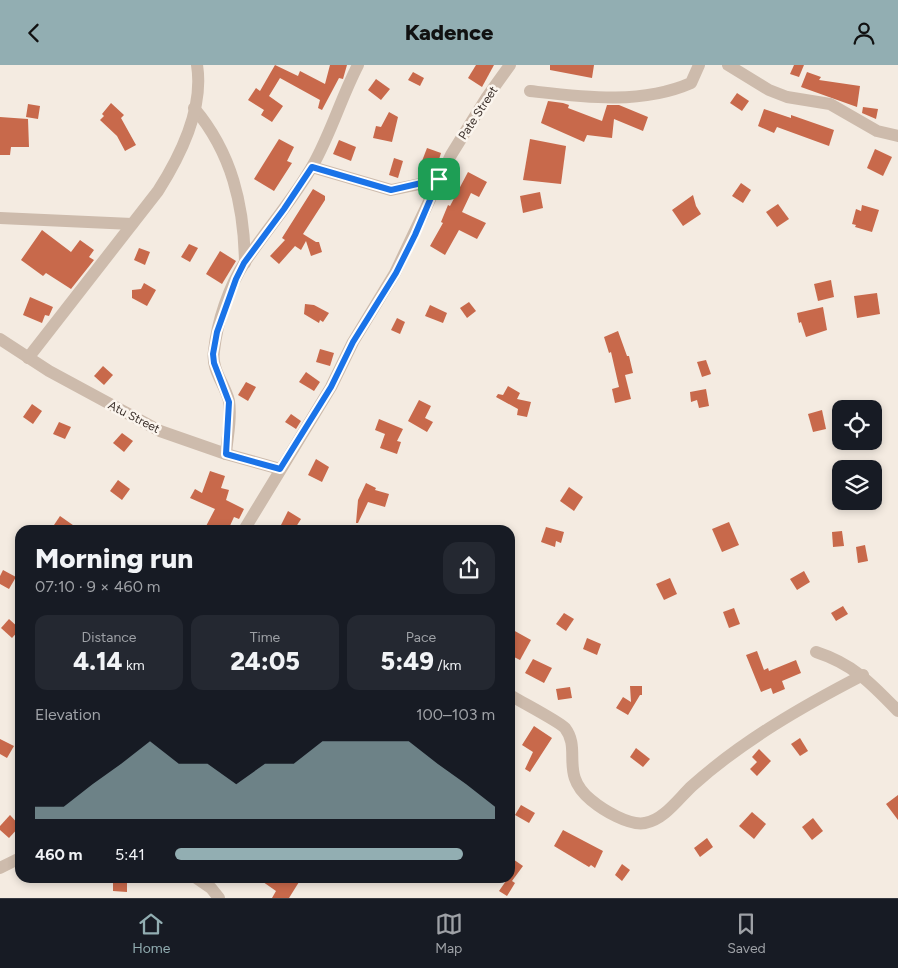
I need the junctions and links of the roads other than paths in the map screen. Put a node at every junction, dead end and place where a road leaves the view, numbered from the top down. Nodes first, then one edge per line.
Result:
1 (197, 65) edge
2 (358, 65) edge
3 (510, 65) edge
4 (700, 65) edge
5 (728, 65) edge
6 (530, 91) dead end
7 (194, 108) junction
8 (898, 136) edge
9 (312, 167) junction
10 (439, 179) junction
11 (0, 218) edge
12 (132, 224) junction
13 (244, 263) junction
14 (0, 339) edge
15 (28, 358) junction
16 (226, 454) junction
17 (280, 469) junction
18 (247, 525) edge
19 (816, 652) dead end
20 (863, 675) junction
21 (515, 698) edge
22 (898, 711) edge
23 (15, 860) edge
24 (0, 868) edge
25 (203, 883) edge
26 (219, 898) edge

1 - 7 street
2 - 9 street
3 - 10 street, Pate Street
4 - 6 street
5 - 8 street
7 - 12 street
7 - 13 street
9 - 10 street
9 - 13 street
10 - 17 street, Pate Street
11 - 12 street
12 - 15 street
13 - 16 street
14 - 15 street, Atu Street
15 - 16 street, Atu Street
16 - 17 street, Atu Street
17 - 18 street, Pate Street
19 - 20 street
20 - 21 street
20 - 22 street
23 - 24 street
25 - 26 street

